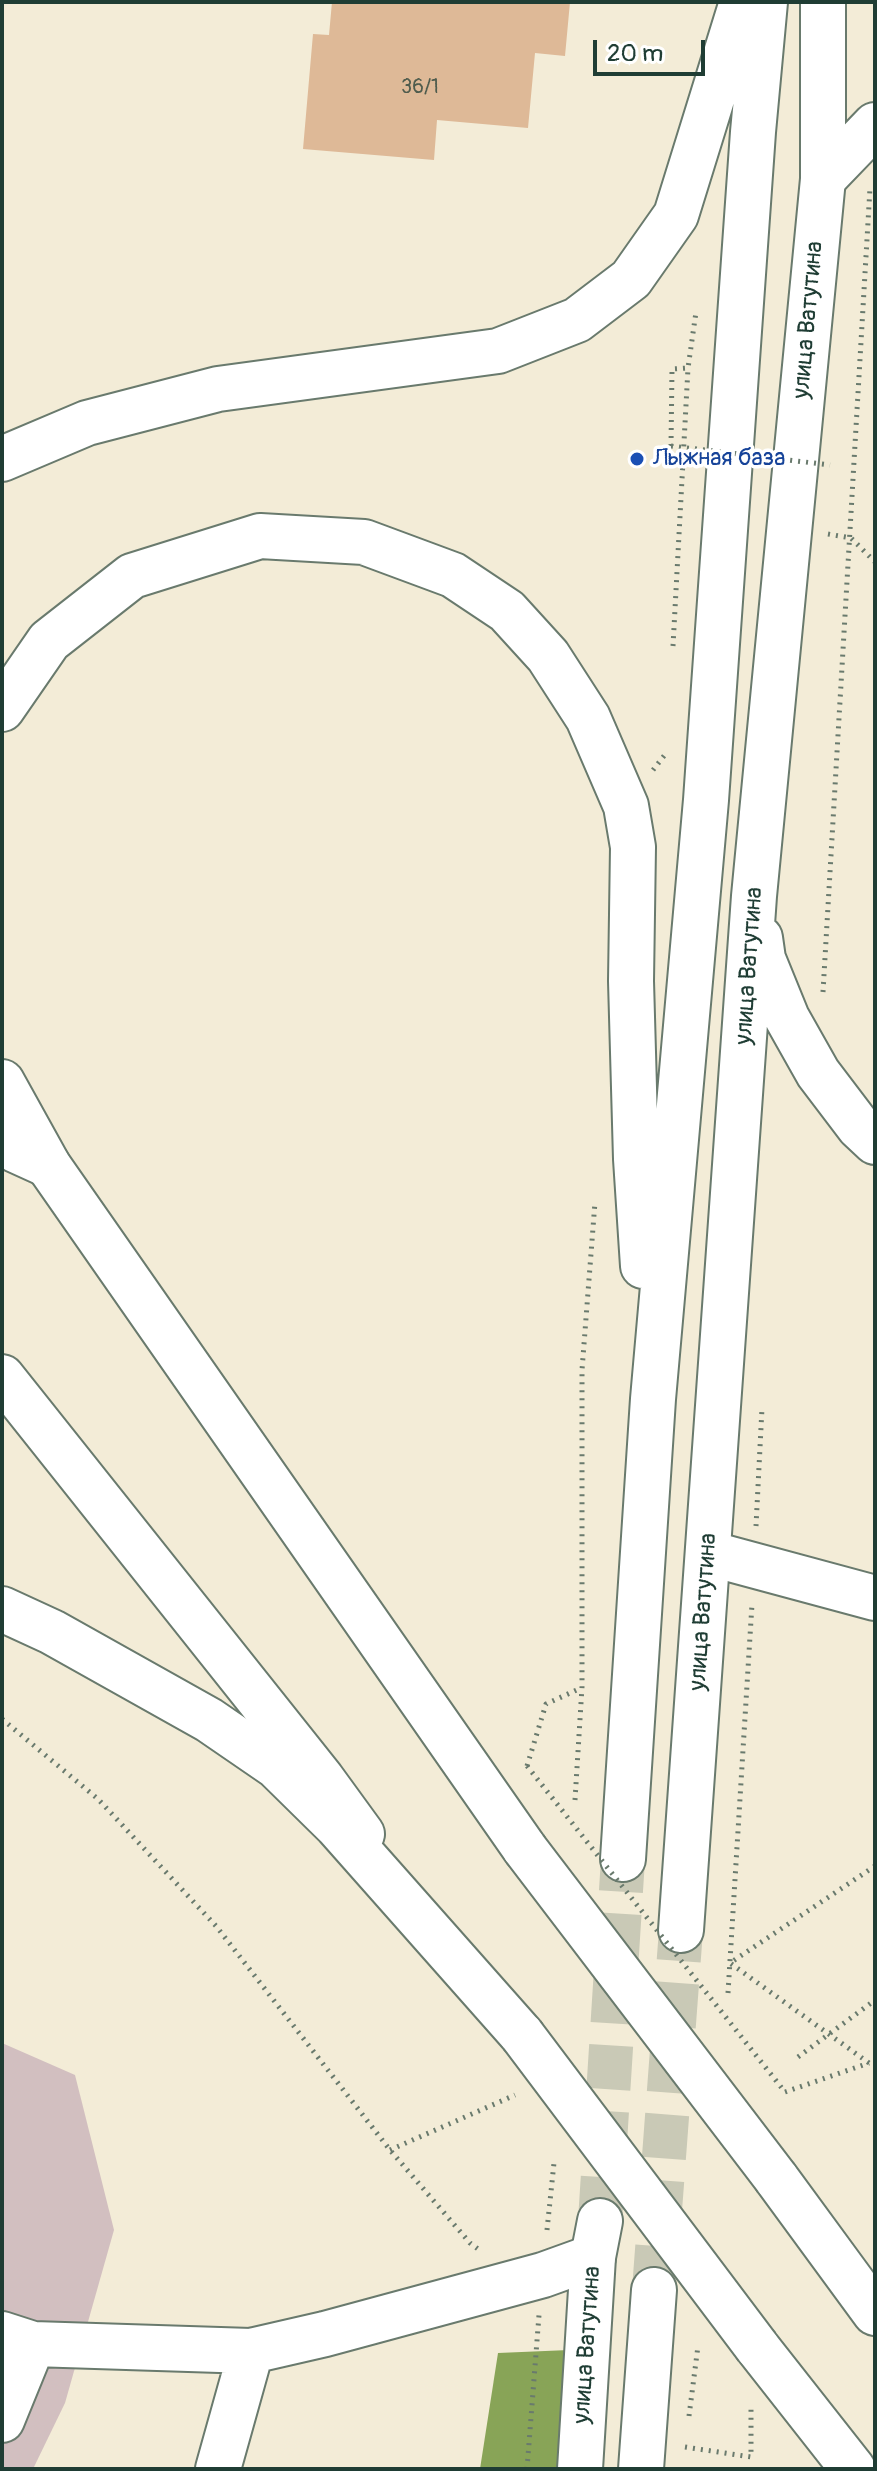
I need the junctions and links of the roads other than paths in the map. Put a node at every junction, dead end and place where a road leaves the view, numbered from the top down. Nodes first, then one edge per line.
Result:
1 (742, 2) edge
2 (765, 2) edge
3 (823, 2) edge
4 (875, 125) edge
5 (823, 179) junction
6 (2, 459) edge
7 (2, 709) edge
8 (754, 896) junction
9 (2, 1082) edge
10 (2, 1133) edge
11 (875, 1142) edge
12 (48, 1165) junction
13 (2, 1377) edge
14 (653, 1399) junction
15 (708, 1553) junction
16 (875, 1598) edge
17 (2, 1609) edge
18 (623, 1859) tunnel mouth
19 (423, 1920) junction
20 (681, 1930) tunnel mouth
21 (654, 2290) tunnel mouth
22 (875, 2313) edge
23 (18, 2339) edge
24 (251, 2351) junction
25 (2, 2420) edge
26 (218, 2469) edge
27 (580, 2469) edge
28 (641, 2469) edge
29 (853, 2469) edge

1 - 6 main road
2 - 14 main road
3 - 5 main road, улица Ватутина
4 - 5 main road
5 - 8 main road, улица Ватутина
7 - 14 main road
8 - 11 main road
8 - 15 main road, улица Ватутина
9 - 12 main road
10 - 12 main road
12 - 22 main road, bridge
13 - 19 main road
14 - 18 main road
15 - 16 main road
15 - 20 main road, улица Ватутина
17 - 19 main road
19 - 29 main road, bridge
21 - 28 main road
23 - 24 main road
23 - 25 main road
24 - 26 main road
24 - 27 main road, улица Ватутина

